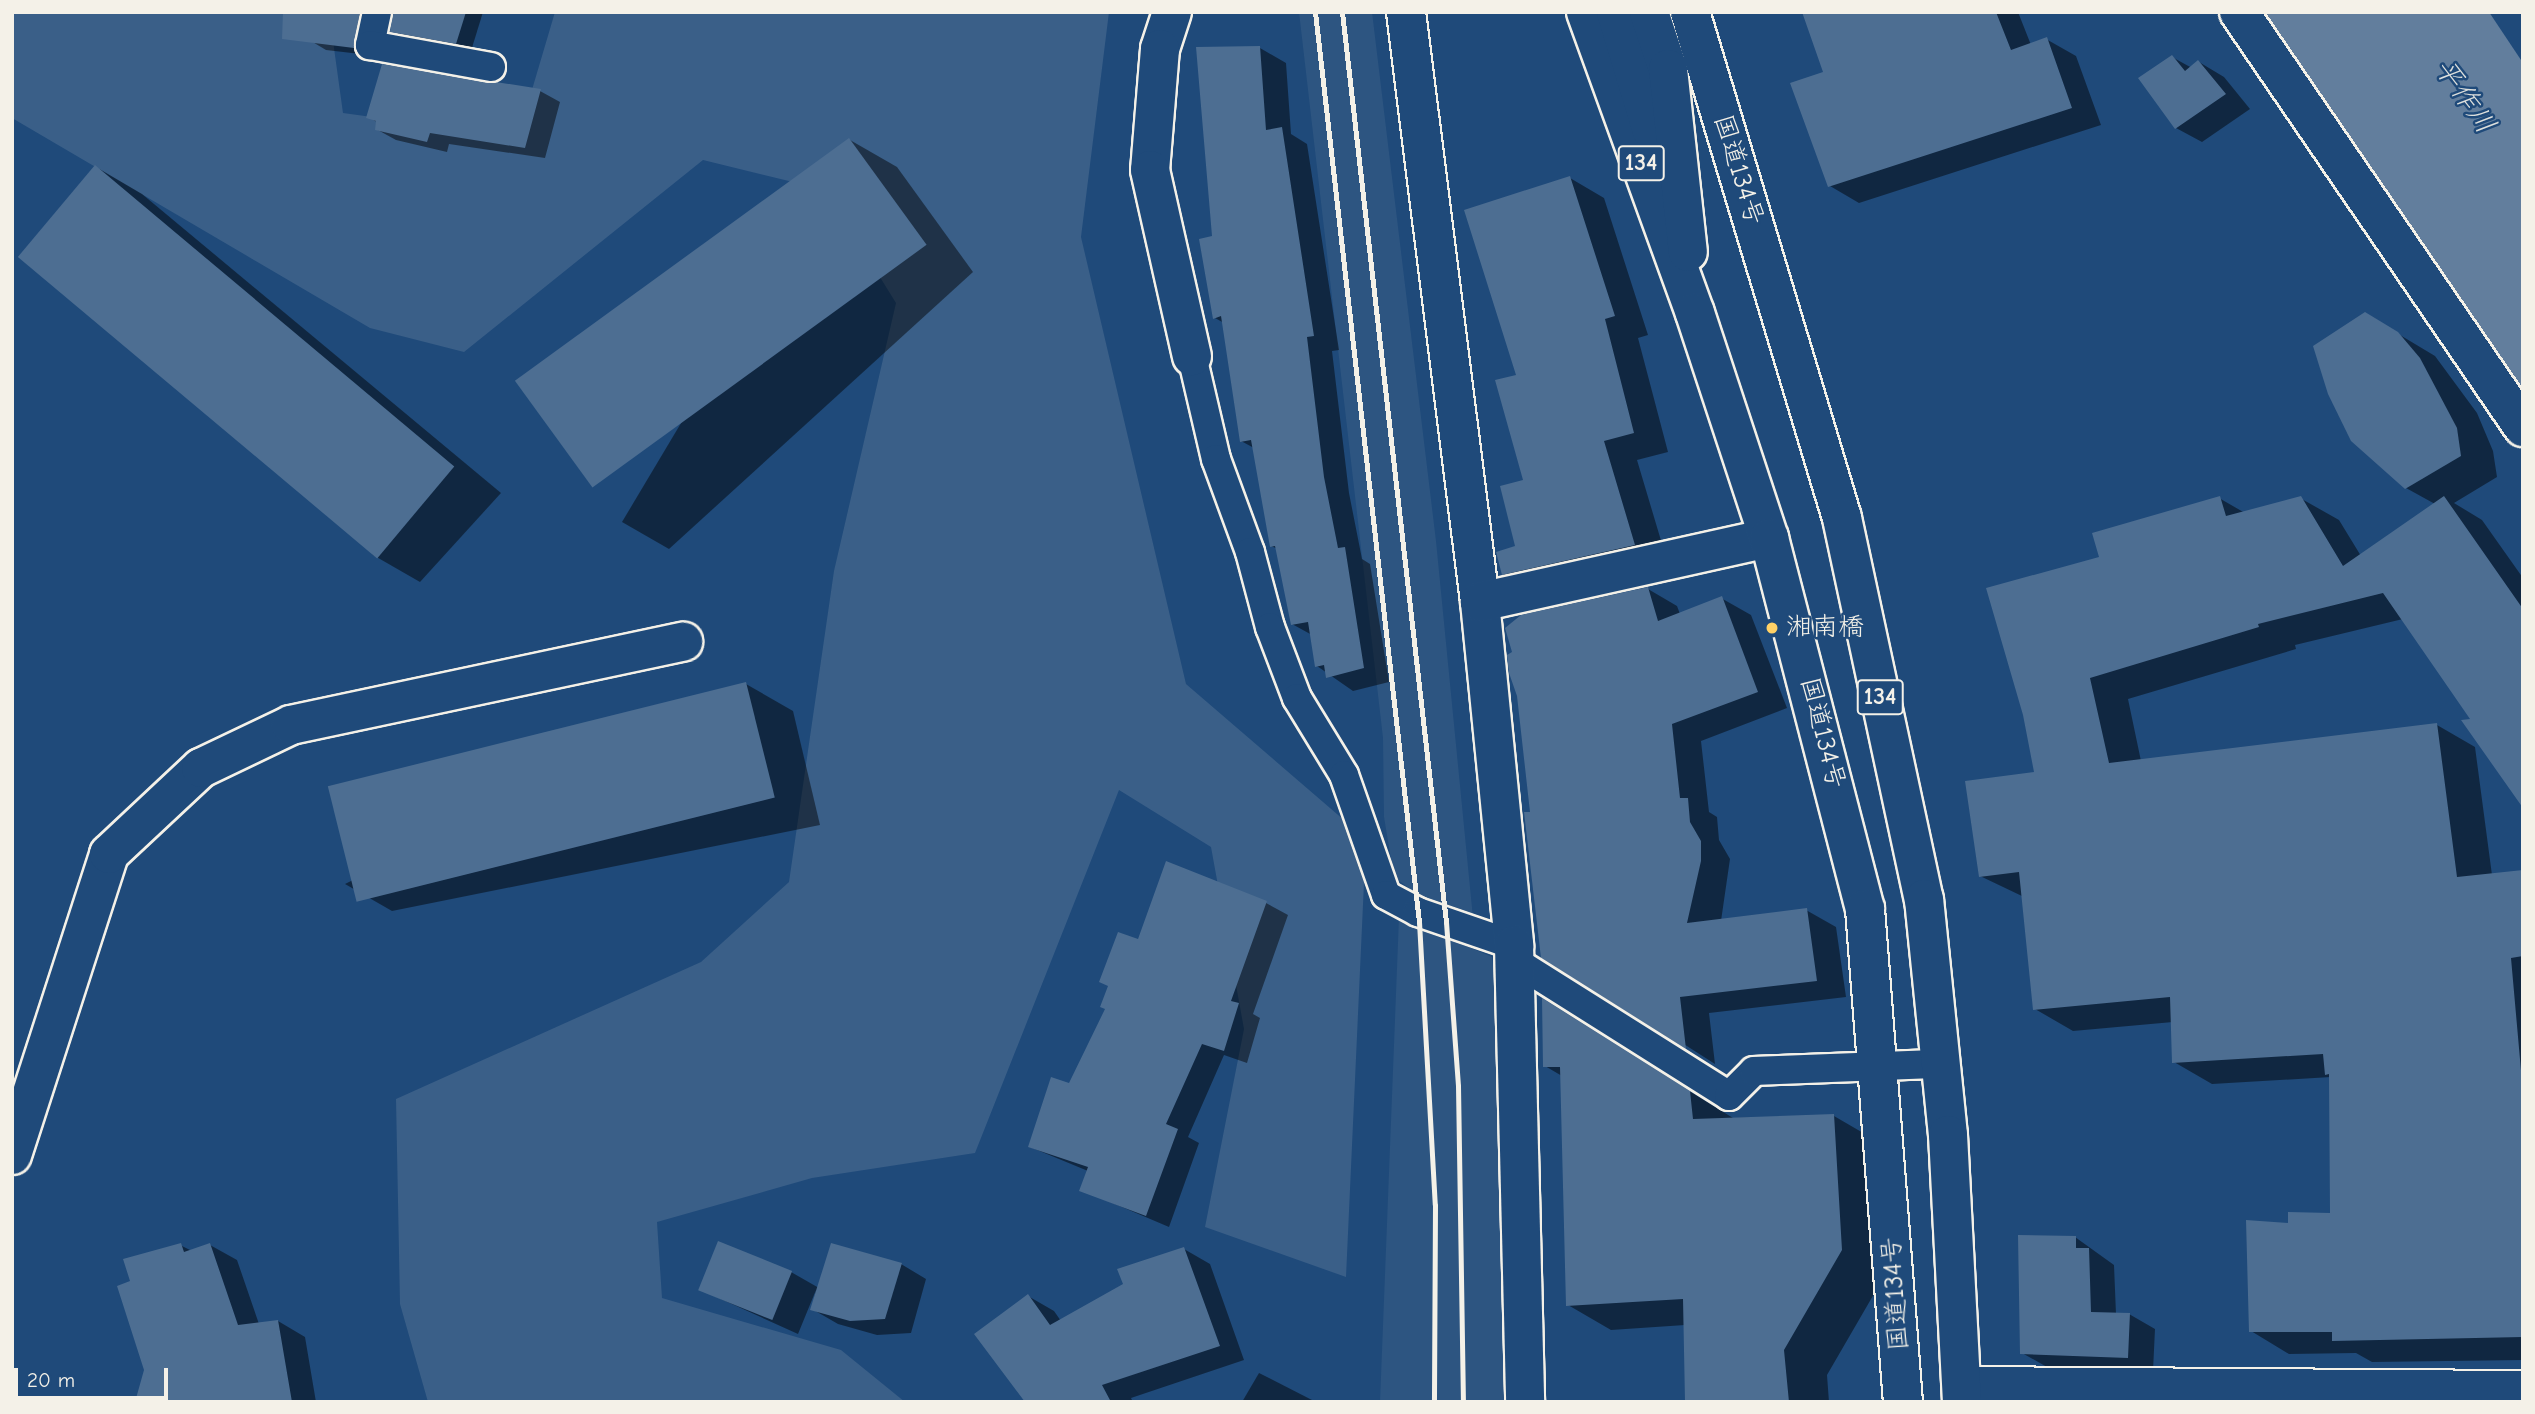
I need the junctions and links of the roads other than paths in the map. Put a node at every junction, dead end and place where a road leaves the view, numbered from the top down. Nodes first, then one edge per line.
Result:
1 (377, 12) edge
2 (1172, 12) edge
3 (1406, 12) edge
4 (1586, 12) edge
5 (1616, 12) edge
6 (1649, 12) edge
7 (1690, 12) edge
8 (2239, 12) edge
9 (491, 67) dead end
10 (1695, 313) junction
11 (1192, 356) joint
12 (2523, 427) edge
13 (1769, 538) junction
14 (1480, 602) junction
15 (682, 642) dead end
16 (1515, 953) junction
17 (1940, 1064) junction
18 (1879, 1067) junction
19 (12, 1155) edge
20 (2523, 1390) edge
21 (1962, 1394) edge
22 (1525, 1402) edge
23 (1903, 1402) edge

1 - 9 lane
2 - 11 main road
3 - 14 main road
4 - 10 main road, 国道134号 / 134
5 - 10 main road
6 - 10 main road
7 - 17 main road, 国道134号 / 134
8 - 12 main road
10 - 13 main road, 国道134号 / 134
11 - 16 lane
13 - 14 main road
13 - 18 main road, 国道134号 / 134
14 - 16 main road
15 - 19 main road
16 - 18 lane
16 - 22 main road
17 - 18 lane
17 - 21 main road, 国道134号 / 134
18 - 23 main road, 国道134号 / 134
20 - 21 main road

